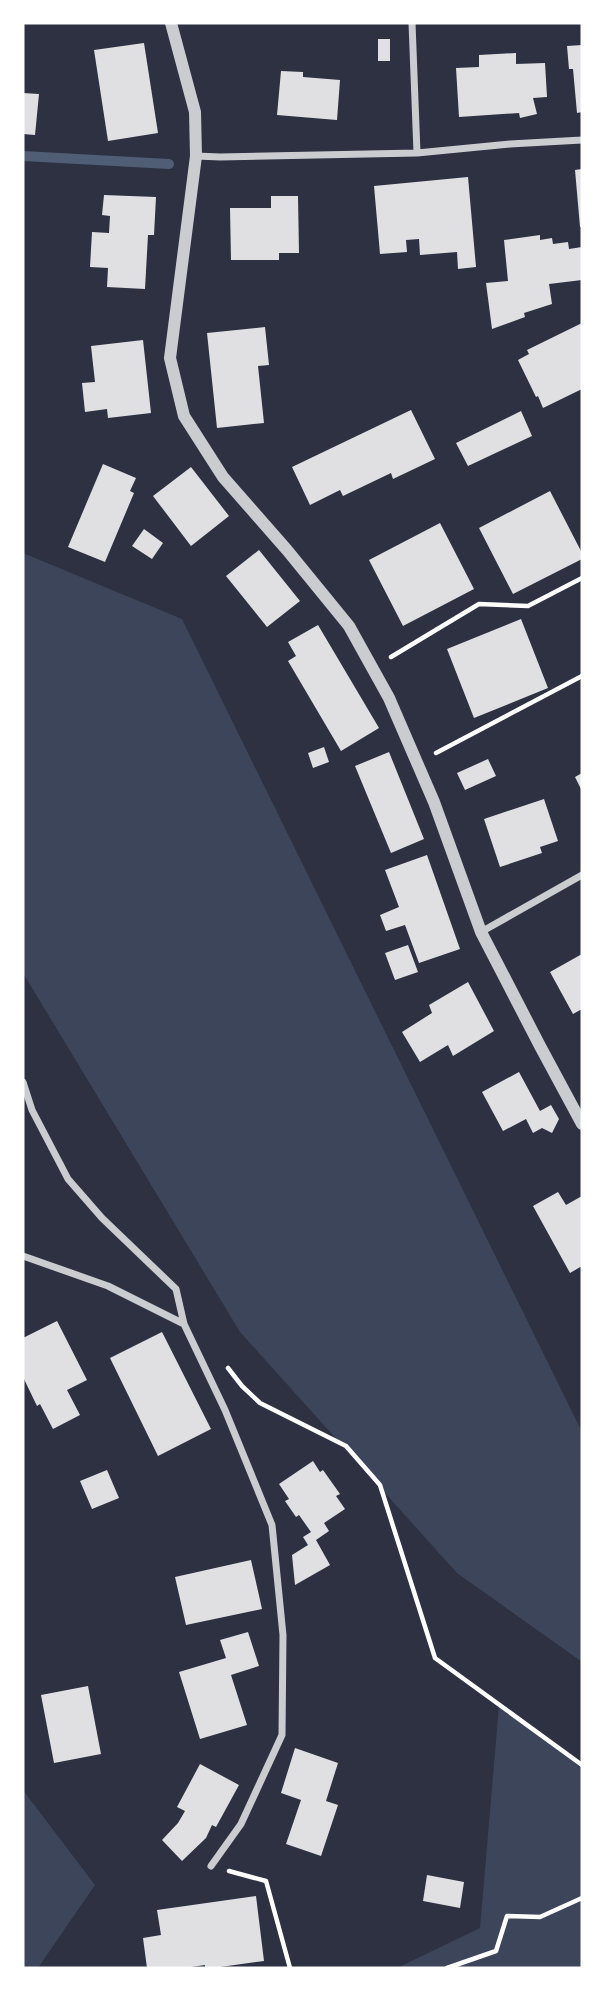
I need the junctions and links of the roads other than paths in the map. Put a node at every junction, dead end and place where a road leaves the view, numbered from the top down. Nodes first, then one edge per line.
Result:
1 (171, 23) edge
2 (412, 23) edge
3 (582, 140) edge
4 (417, 153) junction
5 (196, 156) junction
6 (582, 875) edge
7 (481, 932) junction
8 (23, 1082) edge
9 (582, 1124) edge
10 (23, 1256) edge
11 (184, 1324) junction
12 (211, 1866) road end

1 - 5 street
2 - 4 street
3 - 4 street
4 - 5 street
5 - 7 street
6 - 7 street
7 - 9 street
8 - 11 street
10 - 11 street
11 - 12 street

